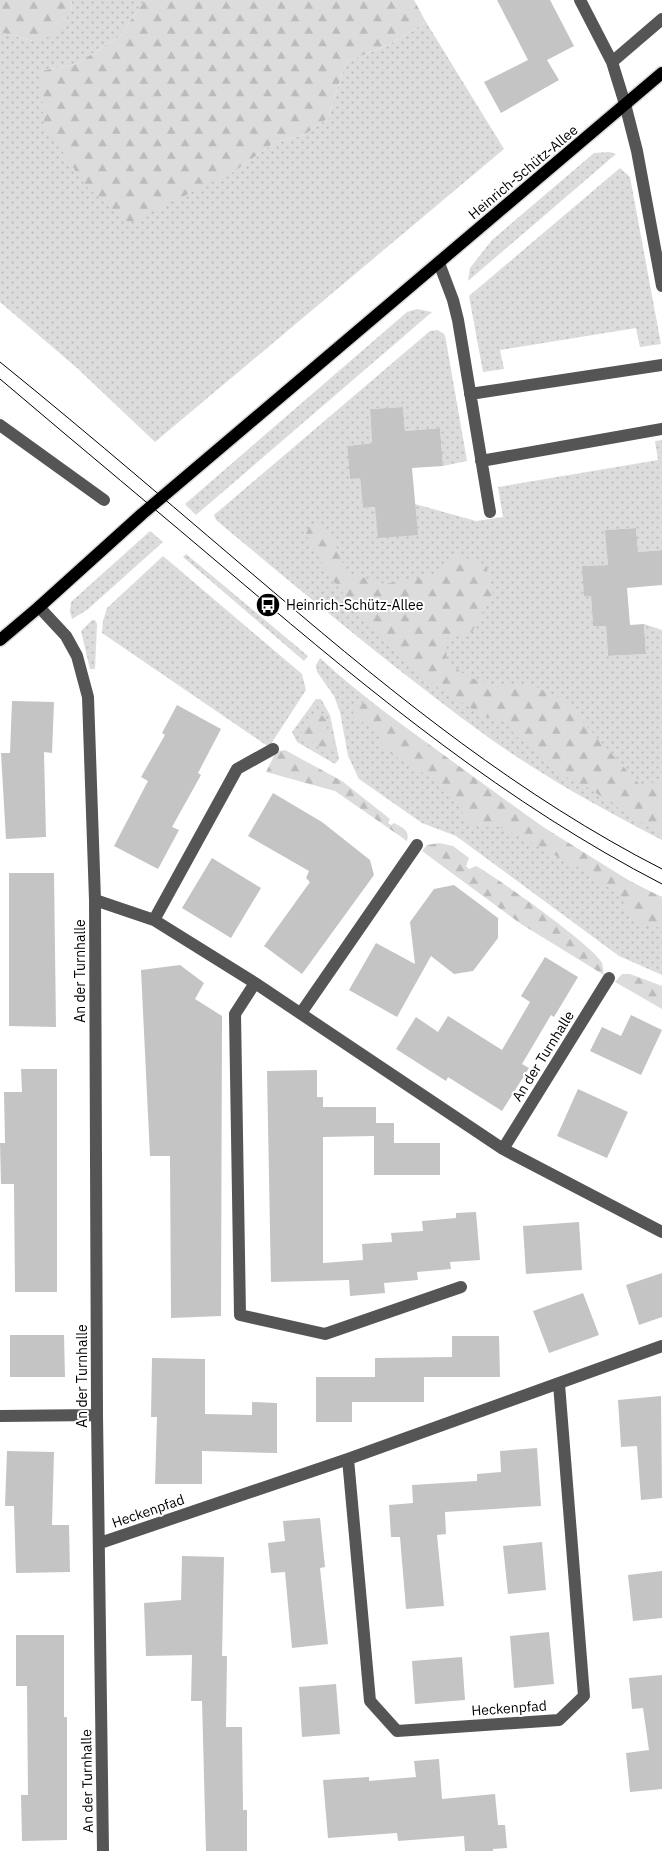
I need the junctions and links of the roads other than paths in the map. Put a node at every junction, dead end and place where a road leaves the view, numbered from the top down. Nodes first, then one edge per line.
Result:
1 (580, 0) edge
2 (662, 19) edge
3 (612, 62) junction
4 (662, 73) edge
5 (625, 104) junction
6 (439, 262) junction
7 (662, 286) edge
8 (662, 365) edge
9 (470, 394) junction
10 (0, 425) edge
11 (662, 429) edge
12 (481, 461) junction
13 (104, 500) dead end
14 (490, 512) dead end
15 (39, 607) junction
16 (0, 640) edge
17 (273, 749) dead end
18 (417, 845) dead end
19 (94, 900) junction
20 (154, 920) junction
21 (609, 978) dead end
22 (255, 983) junction
23 (301, 1013) junction
24 (503, 1149) junction
25 (662, 1232) edge
26 (461, 1287) dead end
27 (662, 1346) edge
28 (559, 1384) junction
29 (97, 1415) junction
30 (0, 1416) edge
31 (348, 1459) junction
32 (100, 1544) junction
33 (103, 1851) edge

1 - 3 street
2 - 3 street
3 - 5 street
4 - 5 main road, Heinrich-Schütz-Allee
5 - 6 main road, Heinrich-Schütz-Allee
5 - 7 street
6 - 9 street
6 - 15 main road, Heinrich-Schütz-Allee
8 - 9 street
9 - 12 street
10 - 13 street
11 - 12 street
12 - 14 street
15 - 16 main road, Heinrich-Schütz-Allee
15 - 19 street, An der Turnhalle
17 - 20 street
18 - 23 street
19 - 20 street, An der Turnhalle
19 - 29 street, An der Turnhalle
20 - 22 street, An der Turnhalle
21 - 24 street, An der Turnhalle
22 - 23 street, An der Turnhalle
22 - 26 street
23 - 24 street, An der Turnhalle
24 - 25 street, An der Turnhalle
27 - 28 street, Heckenpfad
28 - 31 street, Heckenpfad
28 - 31 street, Heckenpfad
29 - 30 street
29 - 32 street, An der Turnhalle
31 - 32 street, Heckenpfad
32 - 33 street, An der Turnhalle

